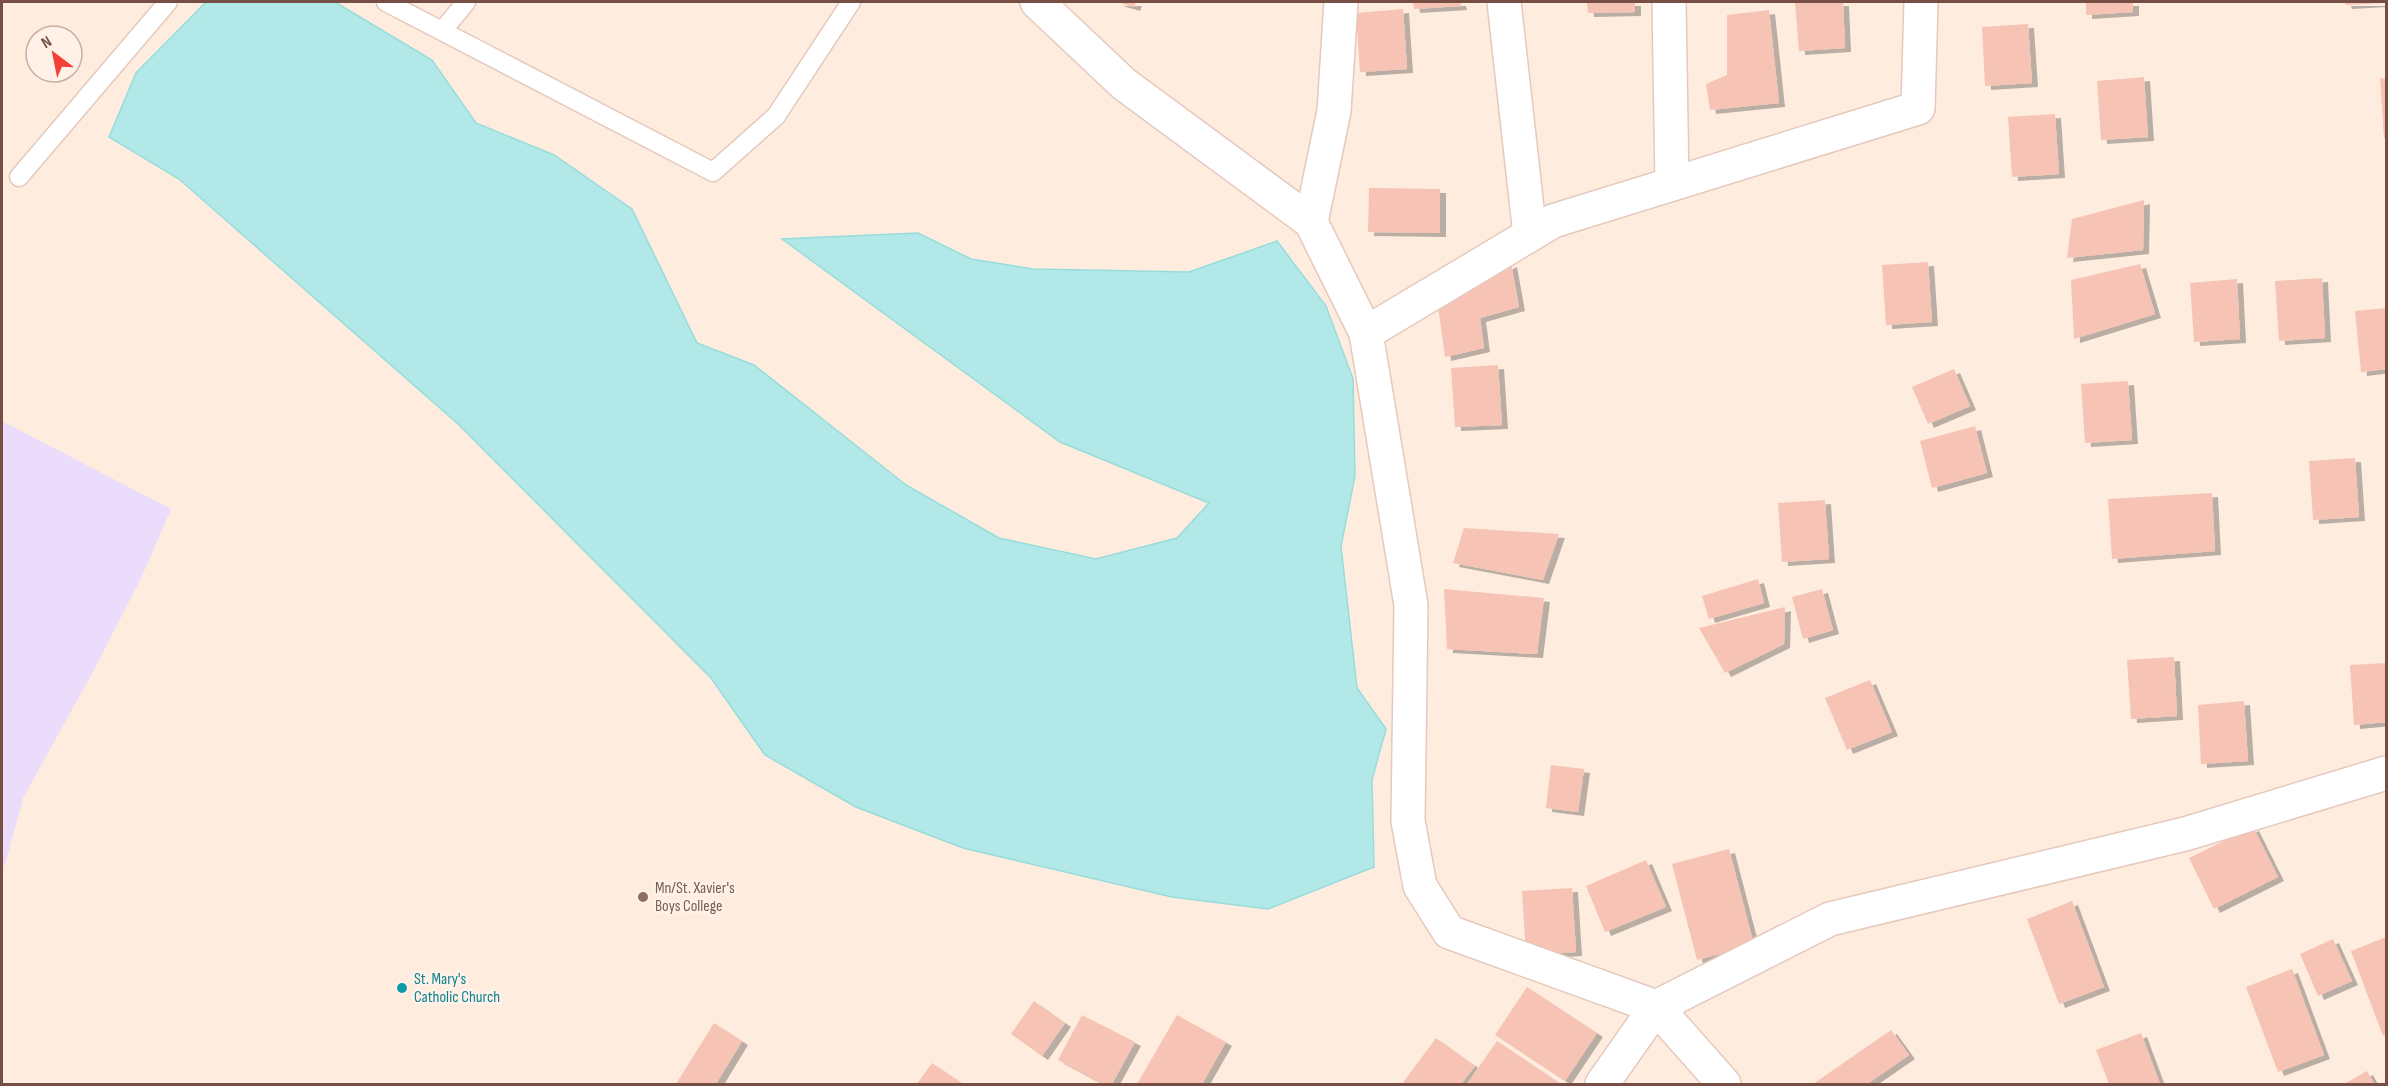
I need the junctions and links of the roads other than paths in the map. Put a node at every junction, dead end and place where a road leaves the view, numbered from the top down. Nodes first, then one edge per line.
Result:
1 (168, 2) edge
2 (386, 2) edge
3 (466, 2) edge
4 (851, 2) edge
5 (1037, 2) edge
6 (1341, 2) edge
7 (1504, 2) edge
8 (1669, 2) edge
9 (1922, 2) edge
10 (443, 30) junction
11 (19, 177) dead end
12 (1672, 184) junction
13 (1311, 222) junction
14 (1530, 235) junction
15 (1366, 333) junction
16 (2386, 773) edge
17 (1656, 1006) junction
18 (1602, 1084) edge
19 (1724, 1084) edge

1 - 11 lane
2 - 10 lane
3 - 10 lane
4 - 10 lane
5 - 13 street
6 - 13 street
7 - 14 street
8 - 12 street
9 - 12 street
12 - 14 street
13 - 15 street
14 - 15 street
15 - 17 street
16 - 17 street
17 - 18 street
17 - 19 street

